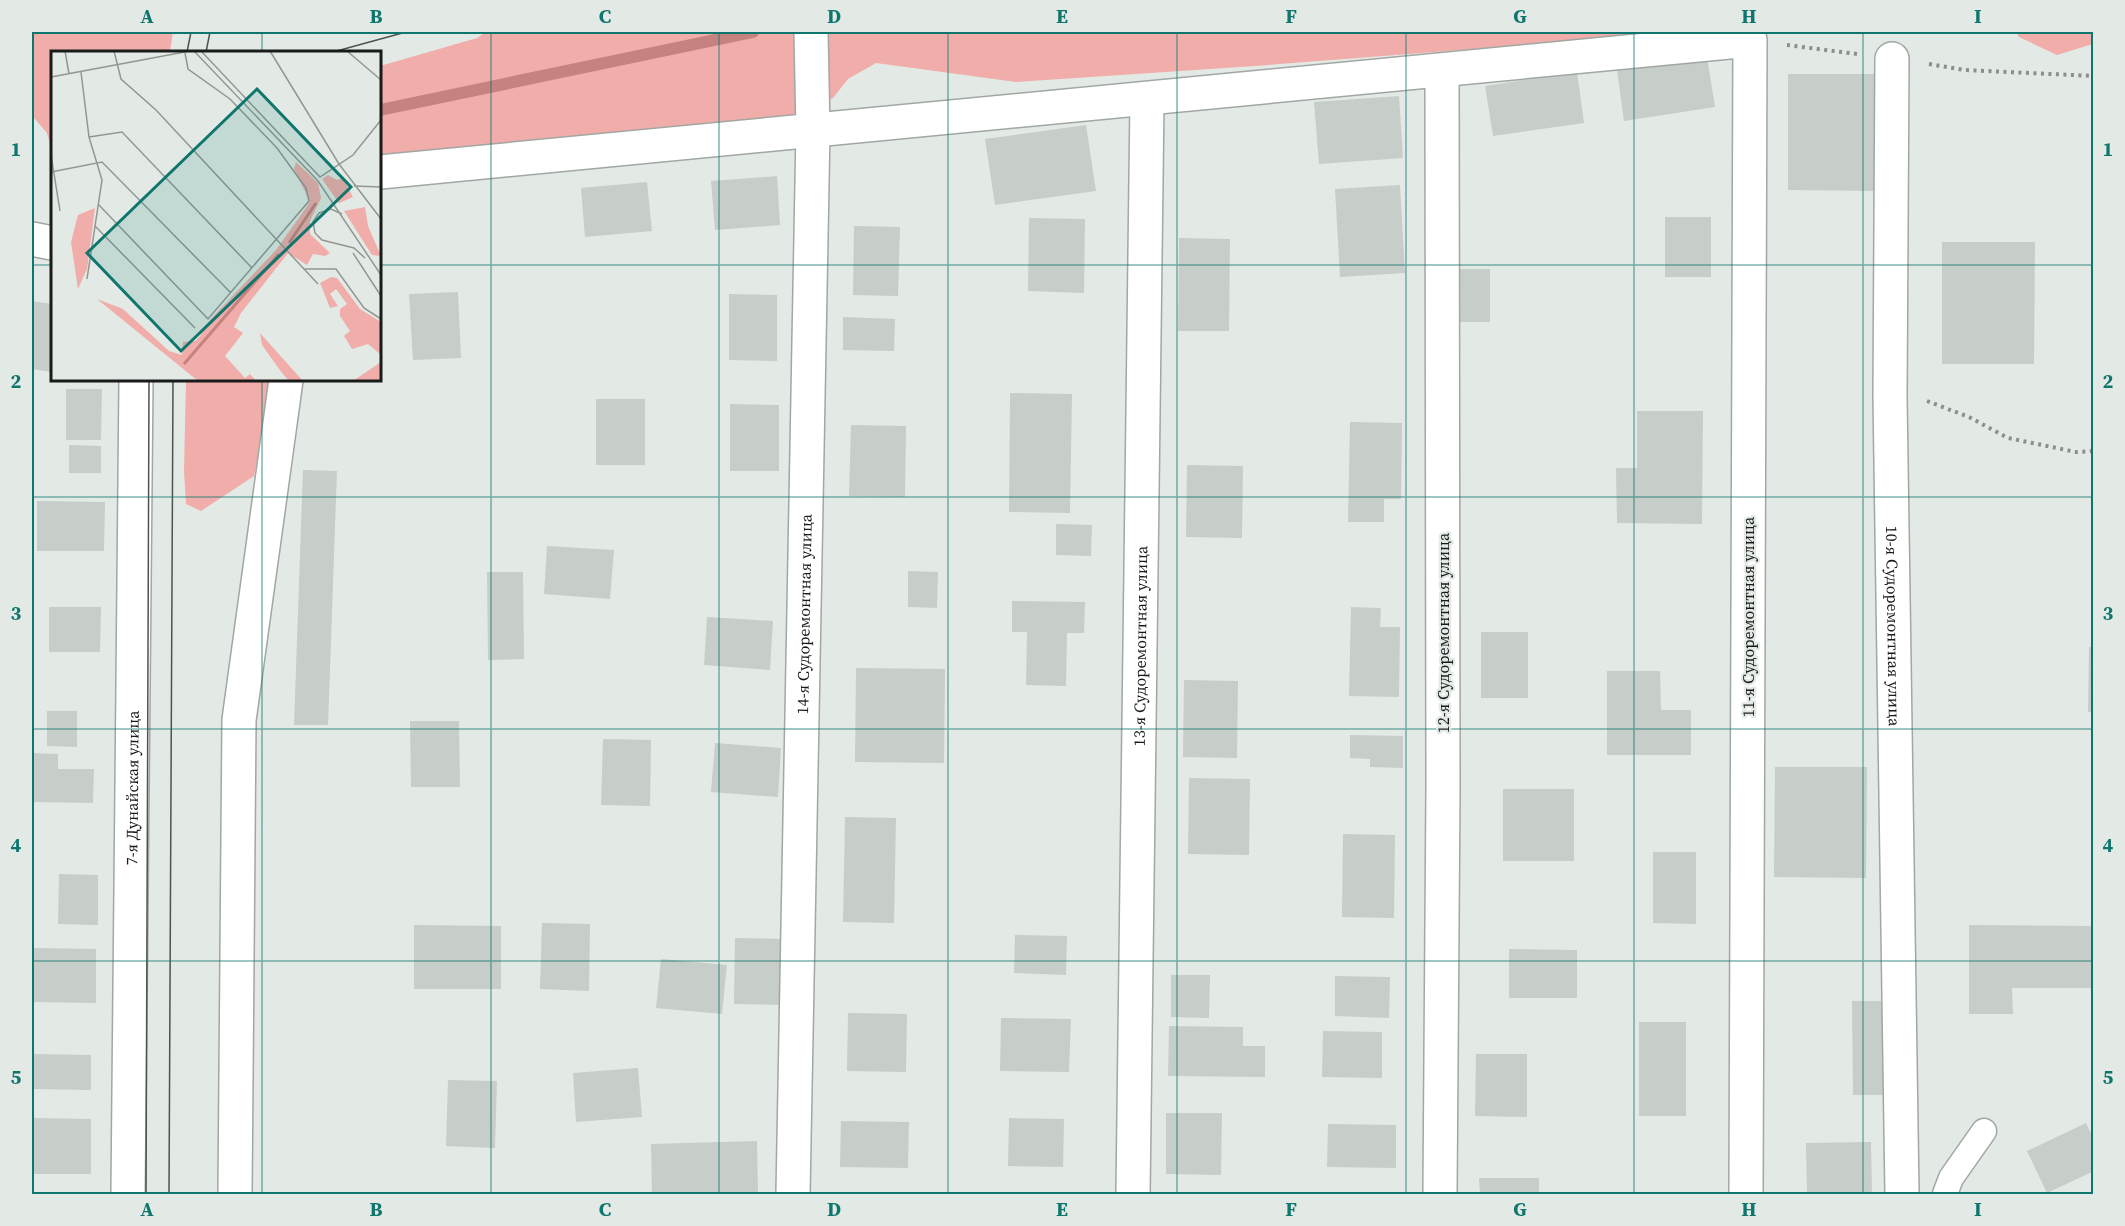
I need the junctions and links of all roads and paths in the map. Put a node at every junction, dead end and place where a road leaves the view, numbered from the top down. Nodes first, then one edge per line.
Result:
1 (811, 32) edge
2 (1892, 59) dead end
3 (1442, 71) junction
4 (1147, 100) junction
5 (813, 130) junction
6 (381, 172) edge
7 (32, 239) edge
8 (51, 243) edge
9 (136, 381) edge
10 (286, 381) edge
11 (1890, 396) junction
12 (2094, 452) edge
13 (1984, 1131) dead end
14 (128, 1194) edge
15 (235, 1194) edge
16 (793, 1194) edge
17 (1133, 1194) edge
18 (1440, 1194) edge
19 (1746, 1194) edge
20 (1902, 1194) edge
21 (1945, 1194) edge

1 - 5 street, 14-я Судоремонтная улица
2 - 11 street, 10-я Судоремонтная улица
3 - 4 street
3 - 18 street, 12-я Судоремонтная улица
3 - 19 street, 11-я Судоремонтная улица
4 - 5 street
4 - 17 street, 13-я Судоремонтная улица
5 - 6 street
5 - 16 street, 14-я Судоремонтная улица
7 - 8 street
9 - 14 street, 7-я Дунайская улица
10 - 15 street
11 - 12 path
11 - 20 street, 10-я Судоремонтная улица
13 - 21 lane

